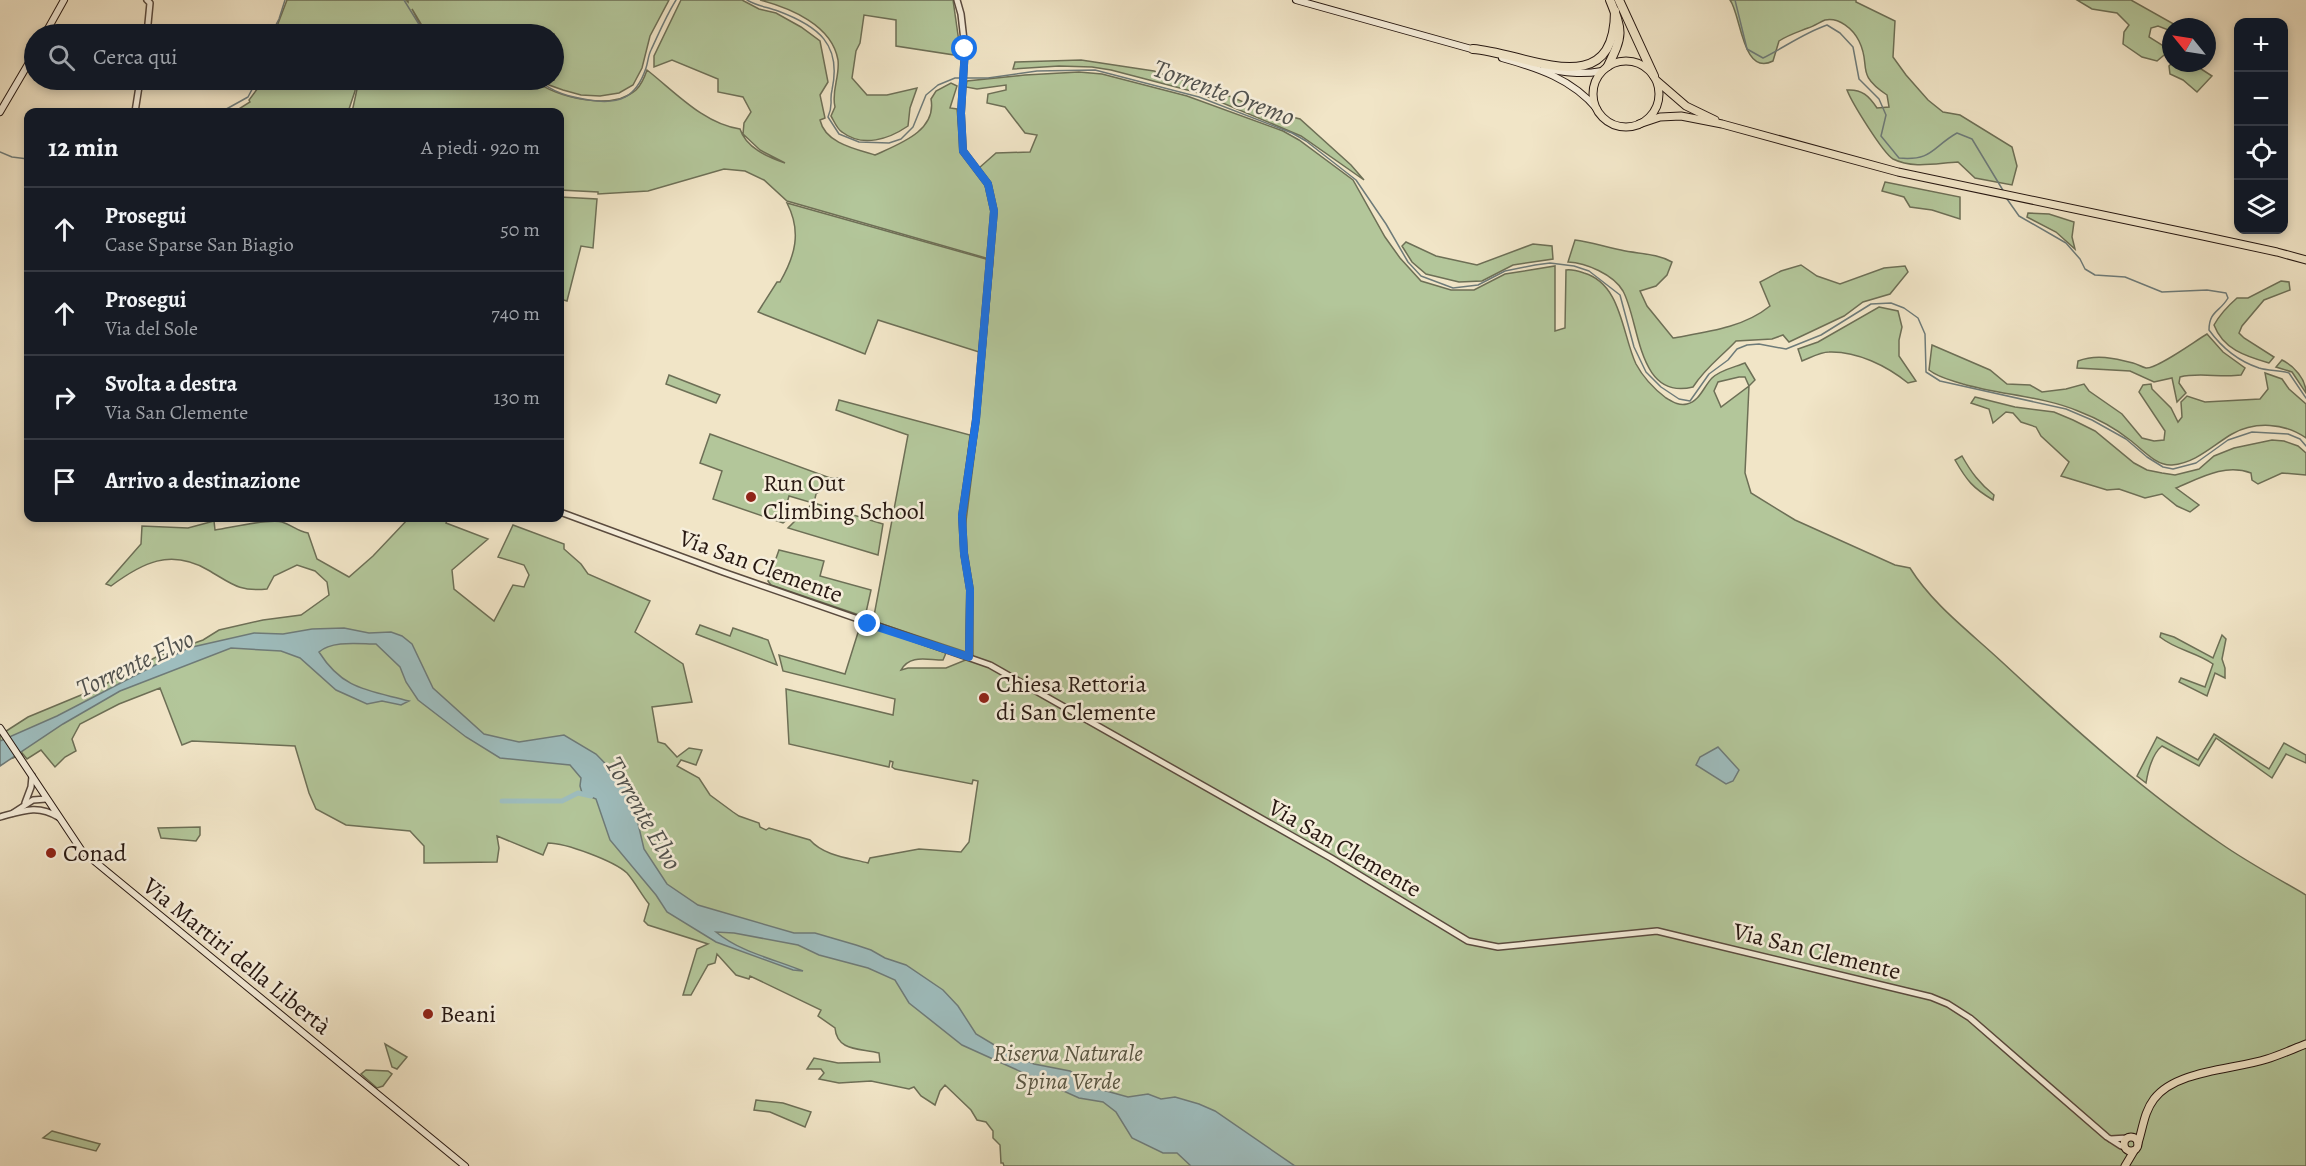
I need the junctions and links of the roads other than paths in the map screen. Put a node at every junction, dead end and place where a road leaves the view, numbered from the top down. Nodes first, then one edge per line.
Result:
1 (64, 0) edge
2 (147, 0) edge
3 (957, 0) edge
4 (1296, 0) edge
5 (1610, 0) edge
6 (1619, 0) edge
7 (1615, 11) junction
8 (51, 24) edge
9 (149, 24) edge
10 (1473, 49) junction
11 (1515, 61) junction
12 (1605, 68) junction
13 (24, 71) edge
14 (1655, 78) junction
15 (138, 90) edge
16 (136, 108) edge
17 (1597, 109) junction
18 (0, 112) edge
19 (1639, 124) junction
20 (1722, 124) junction
21 (2306, 260) edge
22 (564, 513) edge
23 (969, 657) junction
24 (0, 728) edge
25 (32, 776) junction
26 (46, 799) junction
27 (25, 803) junction
28 (37, 809) junction
29 (12, 814) junction
30 (0, 817) edge
31 (58, 817) junction
32 (2306, 1044) edge
33 (2142, 1130) junction
34 (2128, 1144) junction
35 (2126, 1164) edge
36 (465, 1166) edge

1 - 8 main road
2 - 9 street
3 - 23 street
4 - 10 main road
5 - 7 highway
6 - 14 highway
7 - 10 highway
7 - 12 highway
10 - 11 main road
11 - 12 main road
11 - 17 main road
12 - 14 main road
12 - 17 main road
13 - 18 main road
14 - 19 main road
14 - 20 main road
15 - 16 street
17 - 19 main road
19 - 20 main road
20 - 21 main road
22 - 23 street, Via San Clemente
23 - 34 street, Via San Clemente
24 - 25 main road, Via Martiri della Libertà
25 - 26 main road, Via Martiri della Libertà
25 - 27 street
26 - 27 street
26 - 28 street
26 - 31 main road, Via Martiri della Libertà
27 - 29 street
28 - 29 street
28 - 31 street
29 - 30 street
31 - 36 main road, Via Martiri della Libertà
32 - 33 main road
33 - 34 main road
33 - 34 main road
34 - 35 main road

